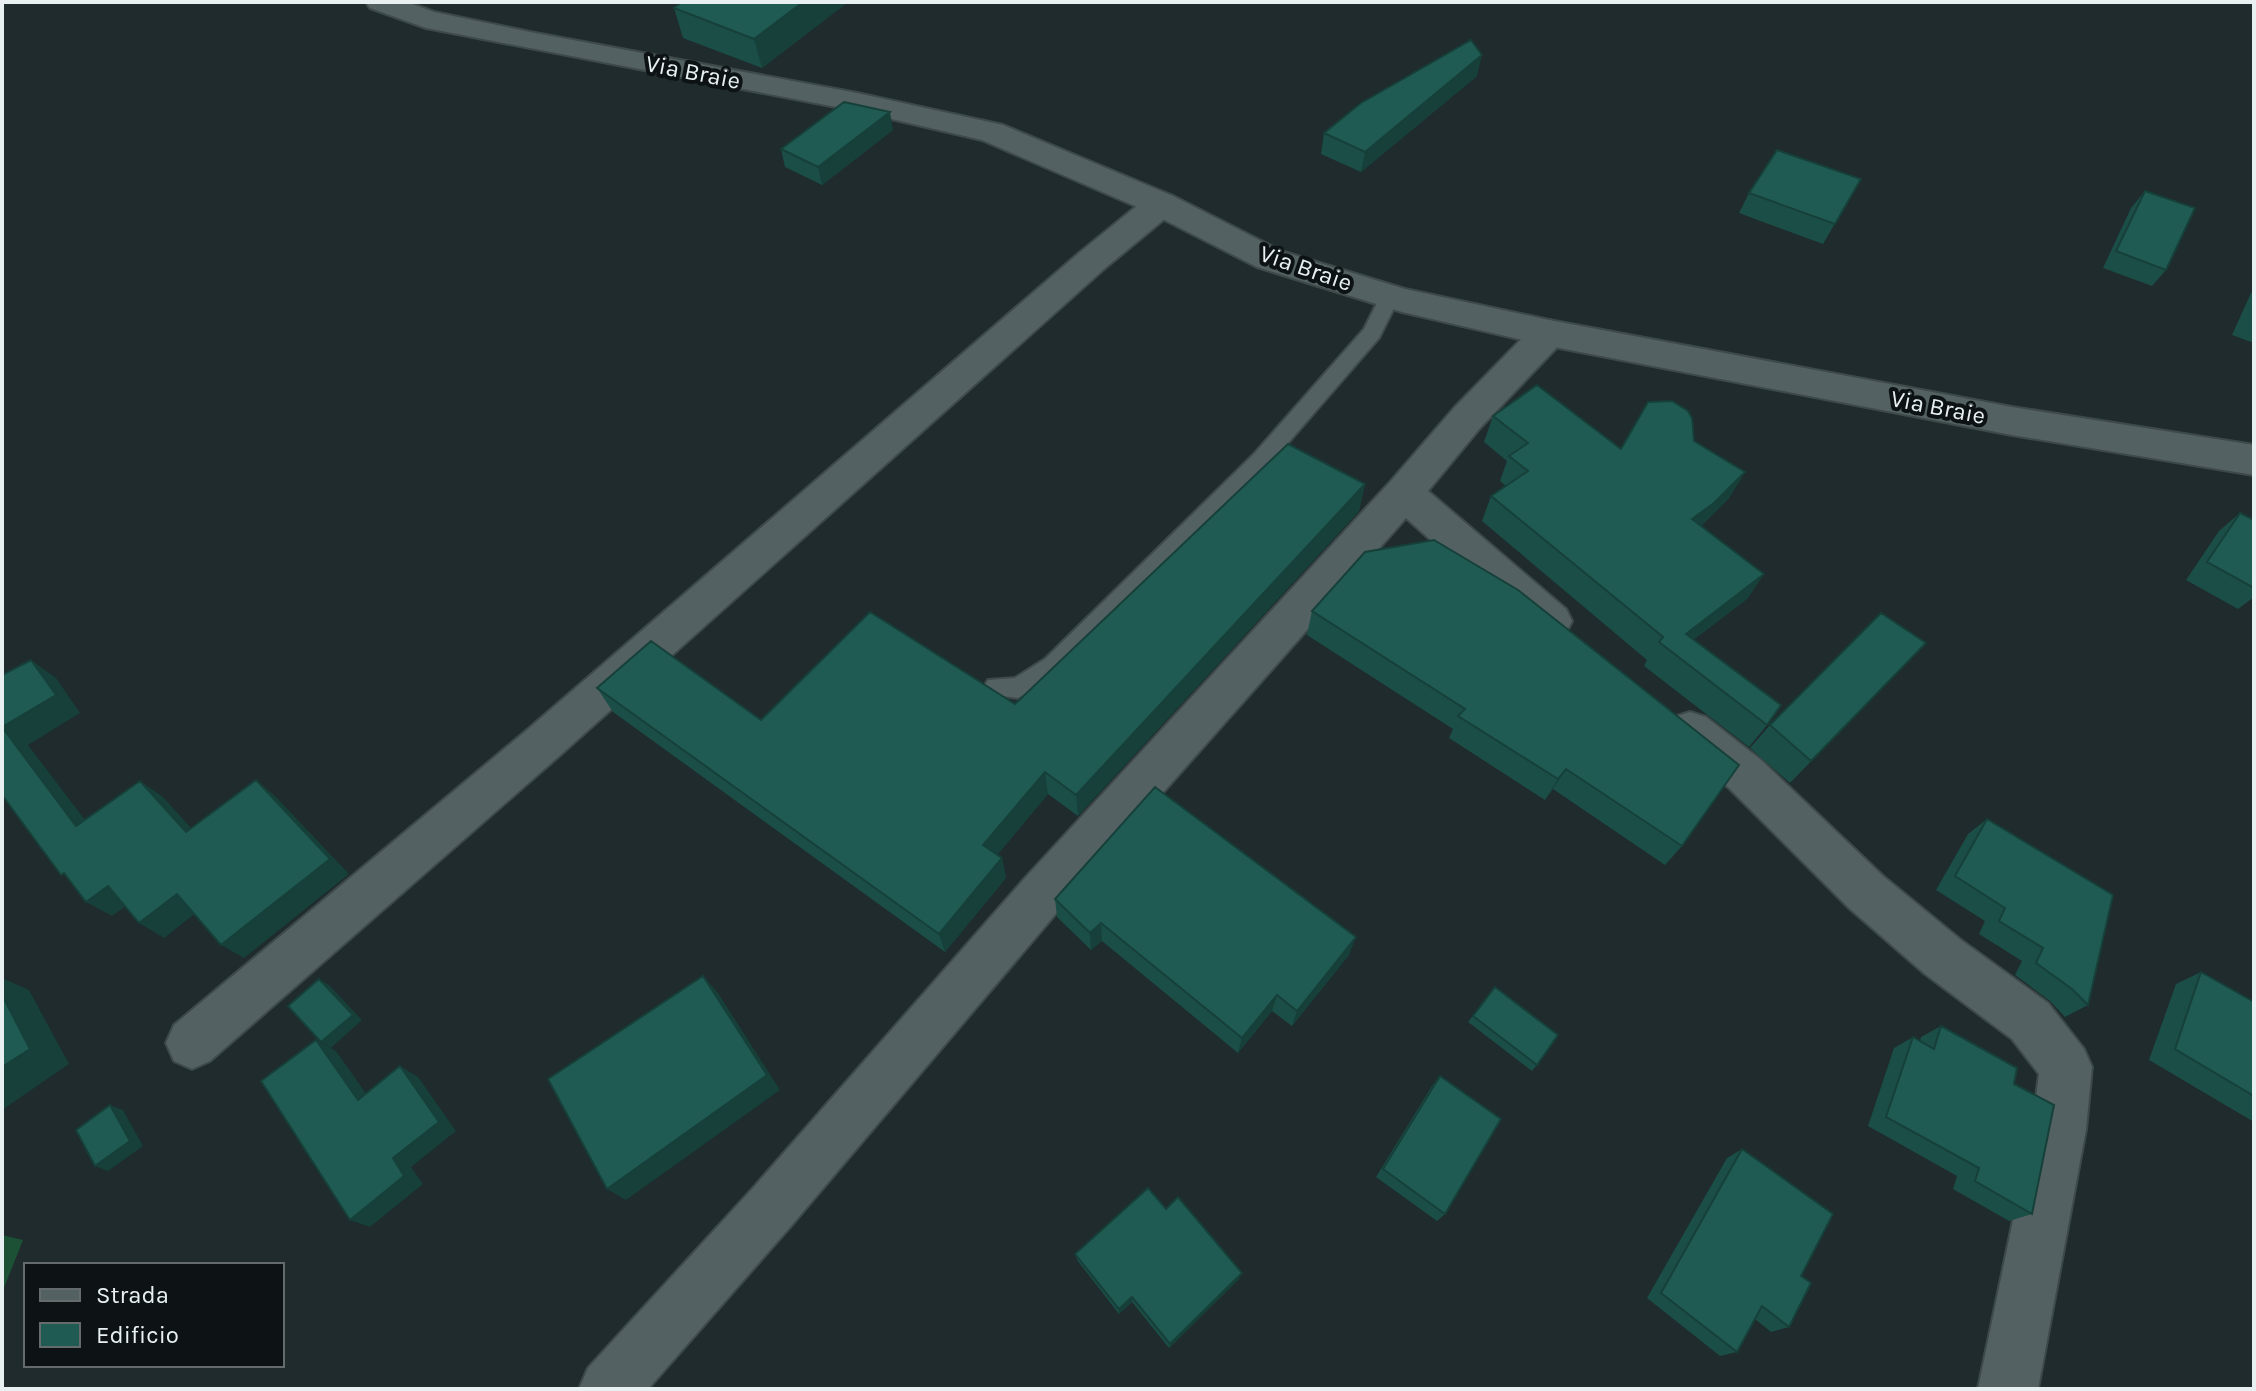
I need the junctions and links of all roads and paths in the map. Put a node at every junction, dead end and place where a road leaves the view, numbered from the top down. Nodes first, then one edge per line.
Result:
1 (380, 2) edge
2 (1161, 204) junction
3 (1390, 296) junction
4 (1549, 333) junction
5 (2254, 460) edge
6 (1404, 493) junction
7 (1582, 646) edge
8 (996, 687) dead end
9 (1657, 705) edge
10 (192, 1043) dead end
11 (609, 1389) edge
12 (2008, 1389) edge

1 - 2 street, Via Braie
2 - 3 street, Via Braie
2 - 10 street
3 - 4 street, Via Braie
3 - 8 lane
4 - 5 street, Via Braie
4 - 6 street
6 - 7 street
6 - 11 street
9 - 12 street

